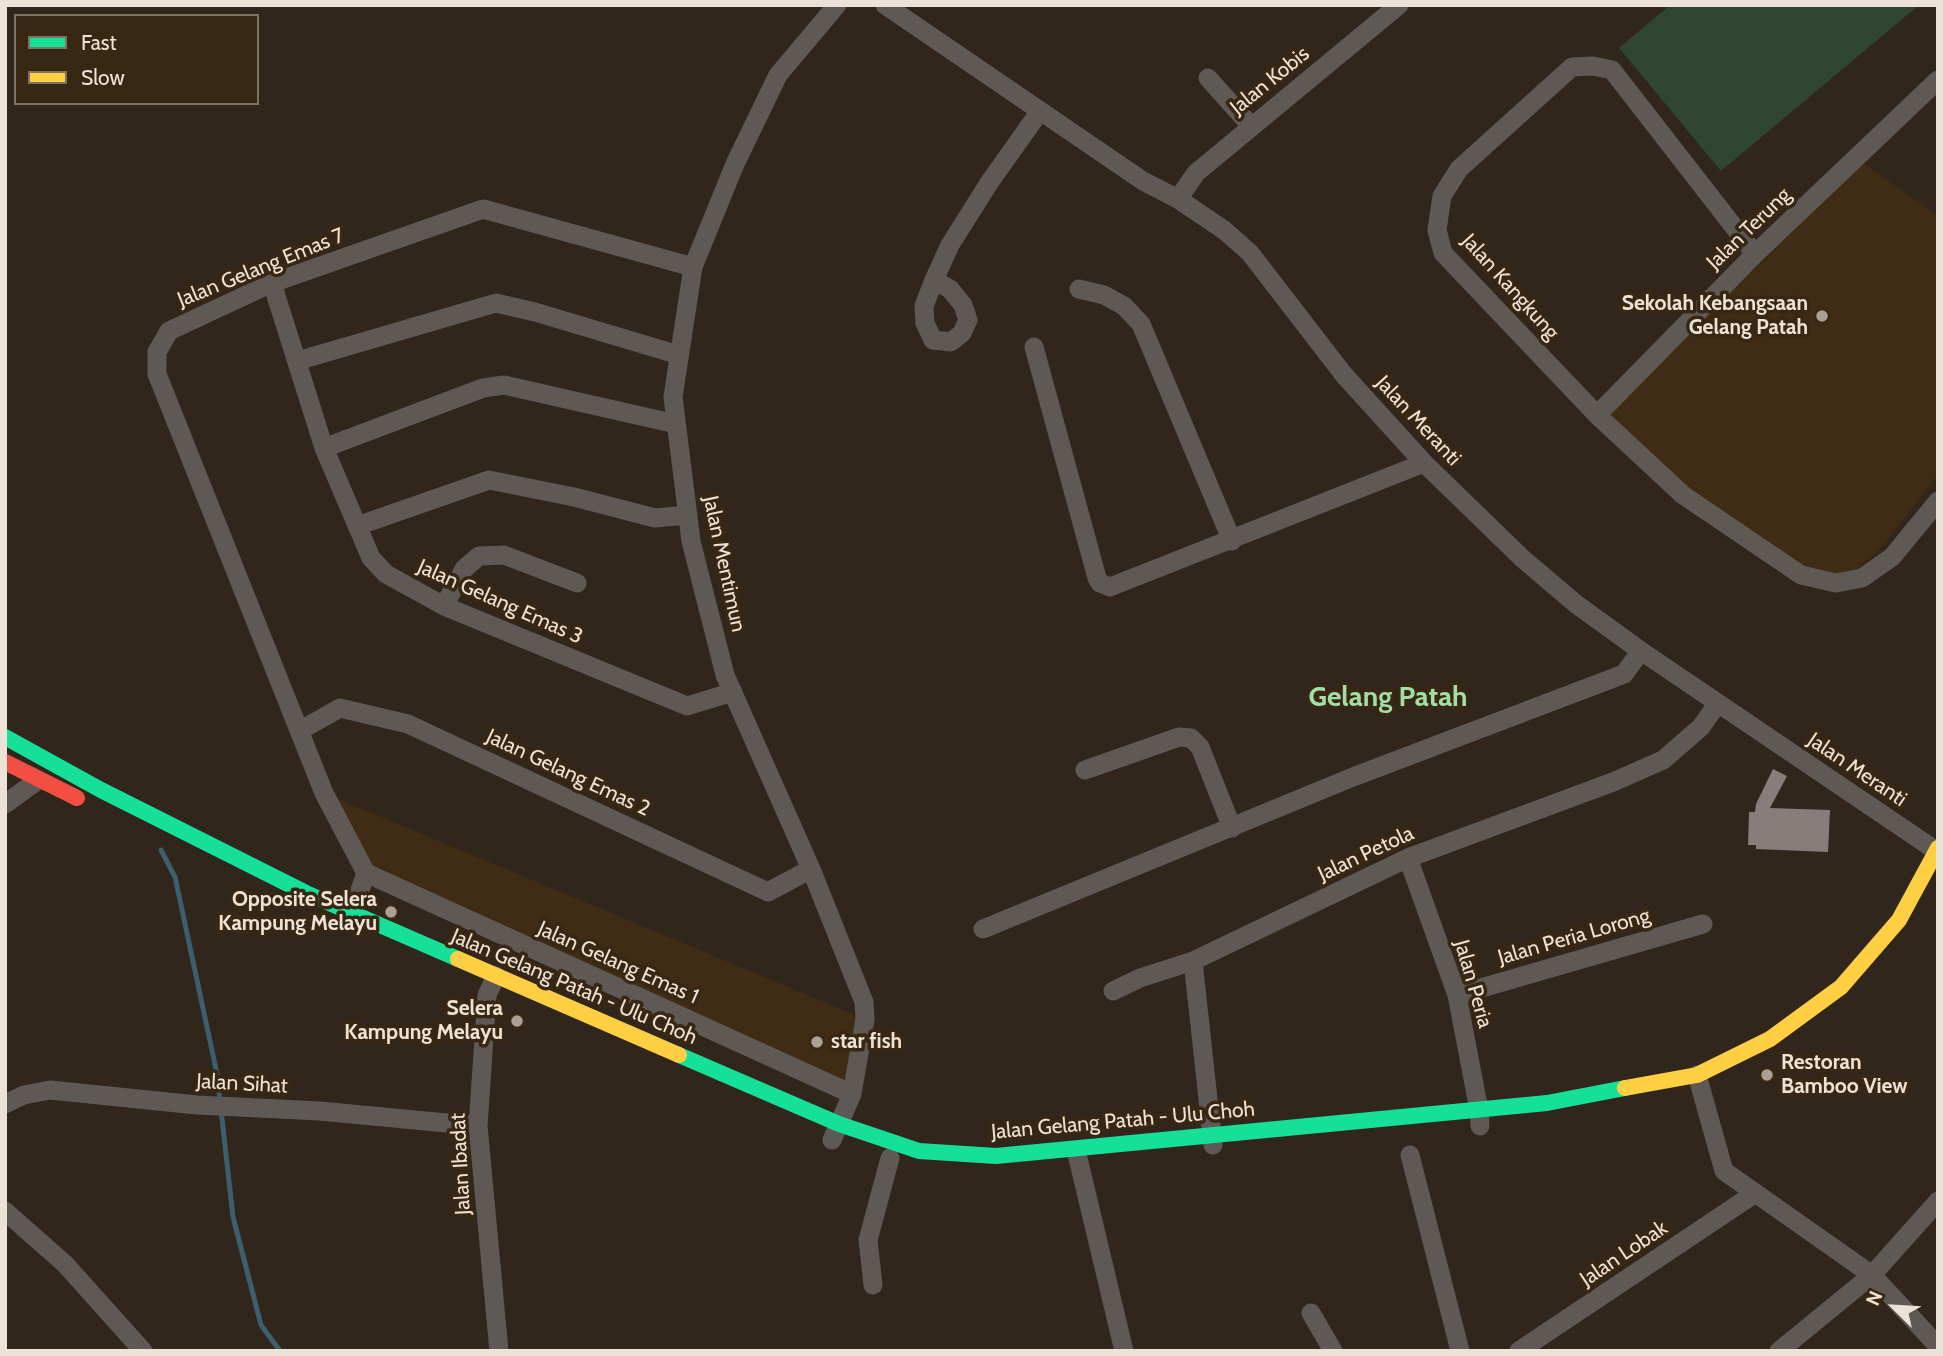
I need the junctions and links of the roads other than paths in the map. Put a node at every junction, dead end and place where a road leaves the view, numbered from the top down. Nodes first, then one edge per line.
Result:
1 (837, 5) edge
2 (885, 5) edge
3 (1399, 5) edge
4 (903, 12) edge
5 (1208, 78) dead end
6 (1938, 80) edge
7 (1040, 111) junction
8 (1251, 126) junction
9 (1178, 200) junction
10 (1755, 254) junction
11 (692, 267) junction
12 (934, 280) dead end
13 (272, 283) junction
14 (1080, 289) dead end
15 (1034, 347) dead end
16 (679, 355) junction
17 (297, 361) junction
18 (1597, 415) junction
19 (676, 424) junction
20 (324, 448) junction
21 (1424, 463) junction
22 (1938, 501) edge
23 (688, 515) junction
24 (357, 526) junction
25 (1232, 541) junction
26 (576, 583) dead end
27 (444, 606) junction
28 (1642, 651) junction
29 (733, 692) junction
30 (1718, 703) junction
31 (301, 730) junction
32 (5, 737) edge
33 (9, 766) edge
34 (1085, 771) dead end
35 (38, 779) junction
36 (5, 804) edge
37 (88, 804) dead end
38 (1231, 828) junction
39 (1937, 851) edge
40 (1409, 858) junction
41 (811, 869) junction
42 (366, 873) junction
43 (238, 877) dead end
44 (1938, 882) edge
45 (350, 920) junction
46 (1703, 923) dead end
47 (983, 929) dead end
48 (382, 944) dead end
49 (1193, 961) junction
50 (496, 976) junction
51 (1113, 991) dead end
52 (1457, 995) junction
53 (1800, 1037) dead end
54 (1697, 1075) junction
55 (852, 1094) junction
56 (5, 1104) edge
57 (1480, 1122) junction
58 (478, 1126) junction
59 (1440, 1129) dead end
60 (834, 1135) junction
61 (1213, 1141) junction
62 (1410, 1155) dead end
63 (1077, 1156) junction
64 (897, 1161) joint
65 (1755, 1194) junction
66 (1938, 1201) edge
67 (5, 1211) edge
68 (1872, 1275) junction
69 (873, 1284) dead end
70 (1311, 1313) dead end
71 (1938, 1346) edge
72 (143, 1351) edge
73 (499, 1351) edge
74 (1124, 1351) edge
75 (1333, 1351) edge
76 (1460, 1351) edge
77 (1519, 1351) edge
78 (1779, 1351) edge

1 - 11 street, Jalan Mentimun
2 - 4 street, Jalan Meranti
3 - 8 street, Jalan Kobis
4 - 7 street, Jalan Meranti
5 - 8 street
6 - 10 street, Jalan Terung
7 - 9 street, Jalan Meranti
7 - 12 street
8 - 9 street, Jalan Kobis
9 - 21 street, Jalan Meranti
10 - 18 street, Jalan Terung
10 - 18 street, Jalan Kangkung
11 - 13 street, Jalan Gelang Emas 7
11 - 16 street, Jalan Mentimun
13 - 17 street, Jalan Gelang Emas 3
13 - 31 street, Jalan Gelang Emas 7
14 - 25 street
15 - 25 street
16 - 17 street
16 - 19 street, Jalan Mentimun
17 - 20 street, Jalan Gelang Emas 3
18 - 22 street, Jalan Kangkung
19 - 20 street
19 - 23 street, Jalan Mentimun
20 - 24 street, Jalan Gelang Emas 3
21 - 25 street
21 - 28 street, Jalan Meranti
23 - 24 street
23 - 29 street, Jalan Mentimun
24 - 27 street, Jalan Gelang Emas 3
26 - 27 street
27 - 29 street, Jalan Gelang Emas 3
28 - 30 street, Jalan Meranti
28 - 38 street
29 - 41 street, Jalan Mentimun
30 - 39 street, Jalan Meranti
30 - 40 street, Jalan Petola
31 - 41 street, Jalan Gelang Emas 2
31 - 42 street, Jalan Gelang Emas 7
32 - 45 main road, Jalan Gelang Patah - Ulu Choh
33 - 35 main road
34 - 38 street
35 - 36 street
35 - 37 main road
38 - 47 street
39 - 54 main road, Jalan Gelang Patah - Ulu Choh
40 - 49 street, Jalan Petola
40 - 52 street, Jalan Peria
41 - 55 street, Jalan Mentimun
42 - 45 street
42 - 55 street, Jalan Gelang Emas 1
43 - 45 main road, Jalan Gelang Patah - Ulu Choh
44 - 53 main road
45 - 48 main road, Jalan Gelang Patah - Ulu Choh
45 - 50 main road, Jalan Gelang Patah - Ulu Choh
46 - 52 street, Jalan Peria Lorong
49 - 51 street, Jalan Petola
49 - 61 street
50 - 58 street, Jalan Ibadat
50 - 60 main road, Jalan Gelang Patah - Ulu Choh
52 - 57 street, Jalan Peria
54 - 57 main road, Jalan Gelang Patah - Ulu Choh
54 - 65 street
55 - 60 street, Jalan Mentimun
56 - 58 street, Jalan Sihat
57 - 61 main road, Jalan Gelang Patah - Ulu Choh
58 - 73 street, Jalan Ibadat
59 - 61 main road, Jalan Gelang Patah - Ulu Choh
60 - 63 main road, Jalan Gelang Patah - Ulu Choh
61 - 63 main road, Jalan Gelang Patah - Ulu Choh
62 - 76 street
63 - 64 main road, Jalan Gelang Patah - Ulu Choh
63 - 74 street
64 - 69 street
65 - 68 street
65 - 77 street, Jalan Lobak
66 - 68 street
67 - 72 street
68 - 71 street
68 - 78 street
70 - 75 street

